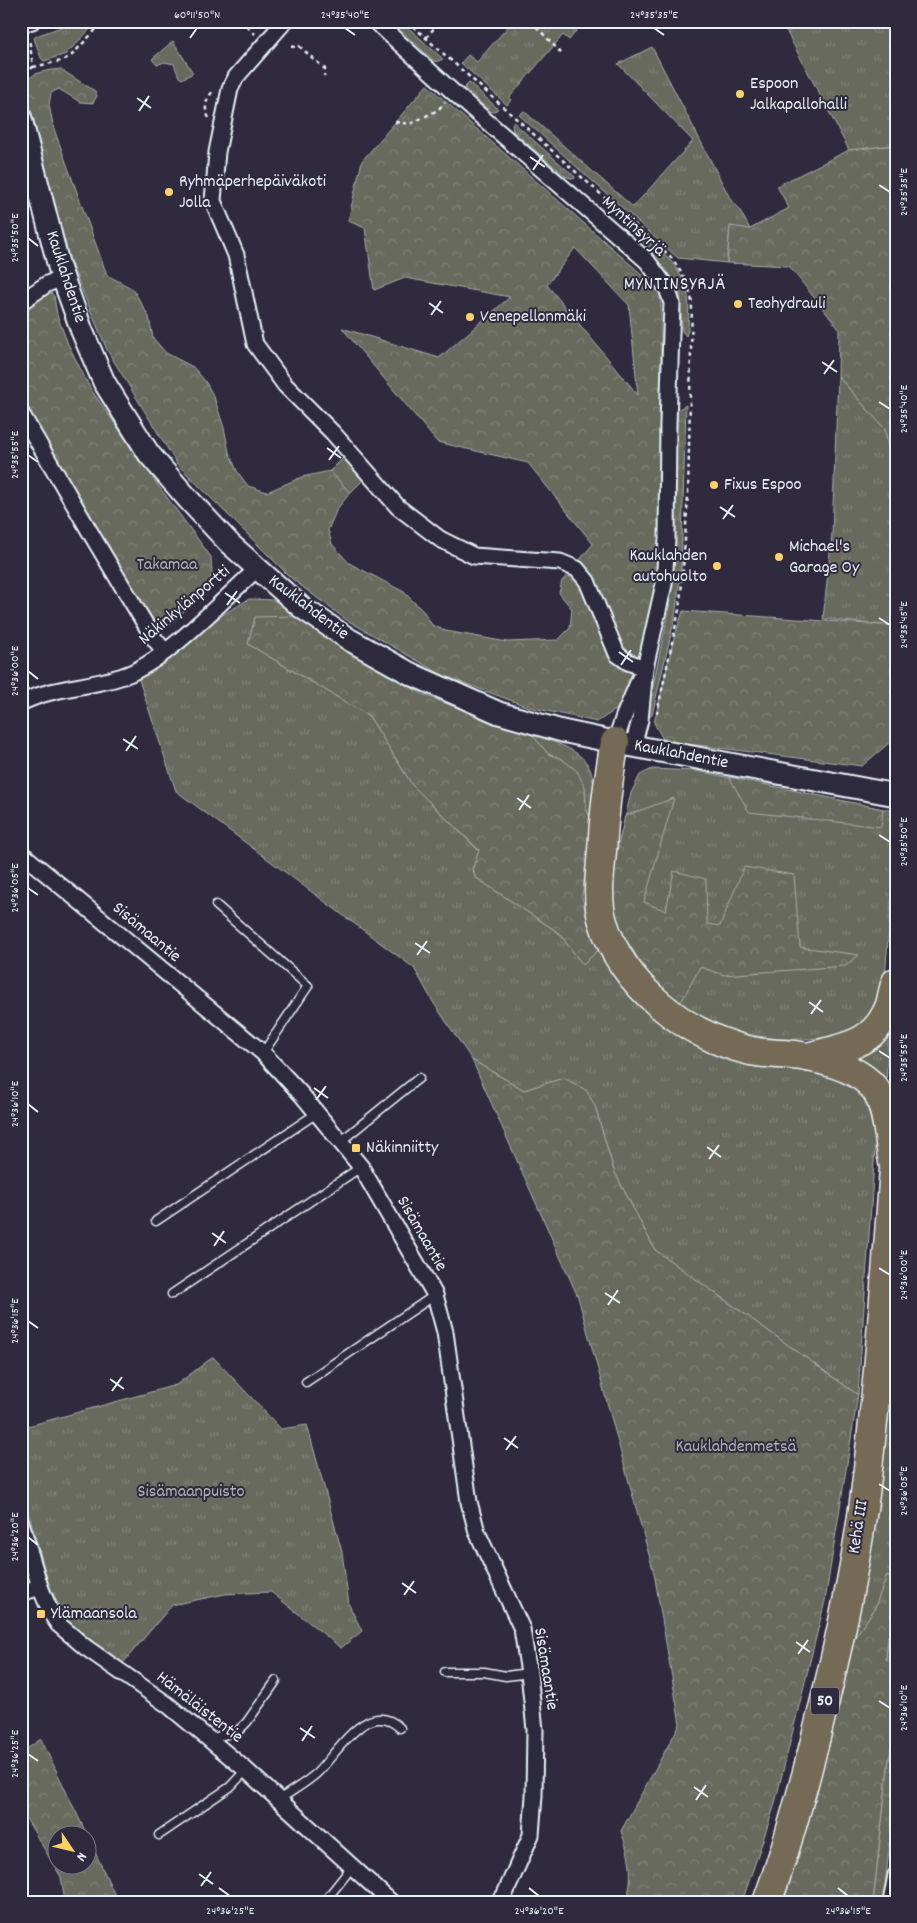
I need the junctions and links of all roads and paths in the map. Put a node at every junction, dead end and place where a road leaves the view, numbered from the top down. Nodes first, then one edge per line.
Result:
1 (32, 21) edge
2 (104, 21) edge
3 (241, 21) edge
4 (285, 21) edge
5 (375, 21) edge
6 (407, 21) edge
7 (440, 21) edge
8 (531, 21) edge
9 (21, 24) edge
10 (260, 38) dead end
11 (426, 38) junction
12 (30, 40) dead end
13 (291, 46) dead end
14 (562, 54) dead end
15 (33, 67) junction
16 (324, 76) dead end
17 (21, 81) edge
18 (21, 89) edge
19 (446, 101) dead end
20 (24, 114) edge
21 (395, 122) dead end
22 (62, 278) junction
23 (21, 302) edge
24 (21, 413) edge
25 (257, 569) junction
26 (165, 652) junction
27 (645, 668) junction
28 (21, 702) edge
29 (656, 716) dead end
30 (624, 744) junction
31 (896, 795) edge
32 (21, 852) edge
33 (216, 905) dead end
34 (896, 982) edge
35 (262, 1053) junction
36 (808, 1057) junction
37 (419, 1078) dead end
38 (317, 1113) junction
39 (340, 1142) junction
40 (895, 1154) edge
41 (361, 1167) junction
42 (156, 1221) dead end
43 (172, 1294) dead end
44 (435, 1295) junction
45 (306, 1382) dead end
46 (21, 1523) edge
47 (40, 1587) junction
48 (21, 1593) edge
49 (445, 1672) dead end
50 (528, 1673) junction
51 (276, 1681) dead end
52 (400, 1728) dead end
53 (209, 1739) junction
54 (246, 1770) junction
55 (279, 1800) junction
56 (159, 1835) dead end
57 (354, 1868) junction
58 (896, 1875) edge
59 (324, 1902) edge
60 (391, 1902) edge
61 (498, 1902) edge
62 (767, 1902) edge
63 (892, 1902) edge

1 - 9 street
2 - 15 path
3 - 10 path
4 - 27 street
5 - 27 street, Myntinsyrjä
6 - 11 path
7 - 11 path
8 - 14 path
11 - 29 path
12 - 15 path
13 - 16 path
15 - 17 path
18 - 20 path
19 - 21 path
20 - 22 street, Kauklahdentie
22 - 23 street
22 - 25 street, Kauklahdentie
24 - 26 street
25 - 26 street, Näkinkylänportti
25 - 30 street, Kauklahdentie
26 - 28 street, Näkinkylänportti
27 - 30 street, Myntinsyrjä
30 - 31 street, Kauklahdentie
30 - 36 highway
32 - 35 street, Sisämaantie
33 - 35 lane
34 - 36 highway
35 - 38 street, Sisämaantie
36 - 40 highway, Kehä III
37 - 39 lane
38 - 39 street, Sisämaantie
38 - 42 lane
39 - 41 street, Sisämaantie
40 - 62 highway, Kehä III / 50
41 - 43 lane
41 - 44 street, Sisämaantie
44 - 45 lane
44 - 50 street, Sisämaantie
46 - 47 street, Hämäläistentie
47 - 48 street
47 - 53 street, Hämäläistentie
49 - 50 lane
50 - 61 street, Sisämaantie
51 - 53 lane
52 - 55 lane
53 - 54 street, Hämäläistentie
54 - 55 street, Hämäläistentie
54 - 56 lane
55 - 57 street, Hämäläistentie
57 - 59 lane
57 - 60 street, Hämäläistentie
58 - 63 street

